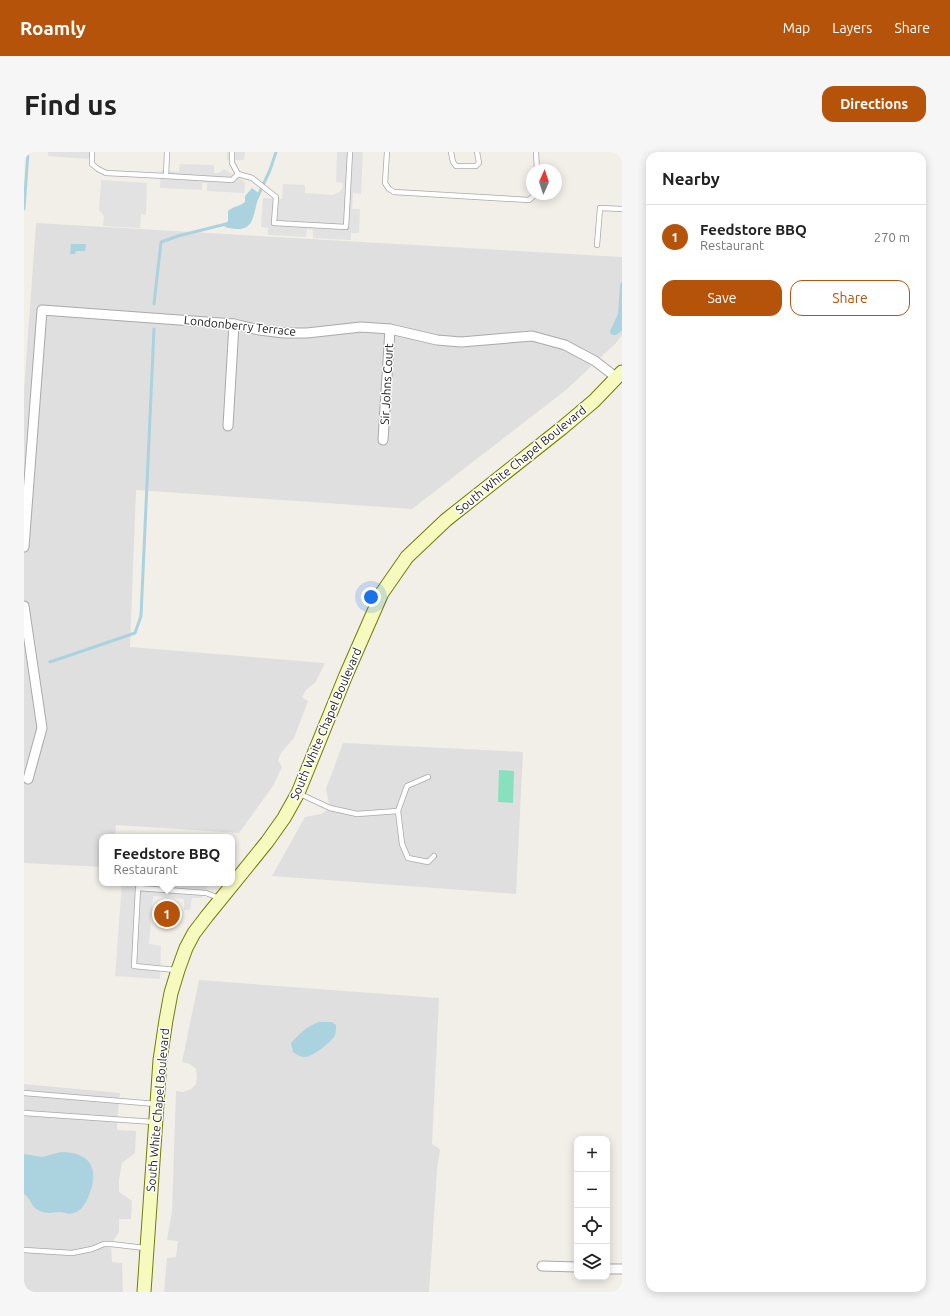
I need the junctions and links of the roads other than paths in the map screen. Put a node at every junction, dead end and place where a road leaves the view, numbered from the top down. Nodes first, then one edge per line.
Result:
1 (92, 152) edge
2 (167, 152) edge
3 (232, 152) edge
4 (350, 152) edge
5 (387, 152) edge
6 (451, 152) edge
7 (477, 152) edge
8 (536, 152) edge
9 (537, 164) edge
10 (238, 174) junction
11 (166, 176) junction
12 (526, 200) edge
13 (622, 209) edge
14 (597, 245) dead end
15 (234, 324) junction
16 (390, 329) junction
17 (620, 375) edge
18 (228, 426) dead end
19 (383, 440) dead end
20 (24, 547) edge
21 (24, 606) edge
22 (428, 777) dead end
23 (28, 779) dead end
24 (298, 793) junction
25 (398, 811) junction
26 (434, 856) dead end
27 (235, 881) edge
28 (231, 886) edge
29 (220, 899) junction
30 (178, 970) junction
31 (24, 1094) edge
32 (157, 1104) junction
33 (24, 1113) edge
34 (156, 1122) junction
35 (147, 1248) junction
36 (24, 1250) edge
37 (542, 1266) dead end
38 (574, 1267) edge
39 (610, 1268) edge
40 (622, 1269) edge
41 (144, 1292) edge

1 - 11 lane
2 - 11 lane
3 - 10 lane
4 - 10 lane
5 - 12 lane
6 - 7 lane
8 - 9 lane
10 - 11 lane
13 - 14 lane
15 - 16 street, Londonberry Terrace
15 - 18 street
15 - 20 street, Londonberry Terrace
16 - 17 street, Londonberry Terrace
16 - 19 street, Sir Johns Court
17 - 24 main road, South White Chapel Boulevard
21 - 23 street
22 - 25 lane
24 - 25 lane
24 - 27 main road, South White Chapel Boulevard
25 - 26 lane
28 - 29 main road, South White Chapel Boulevard
29 - 30 main road, South White Chapel Boulevard
29 - 30 lane
30 - 32 main road, South White Chapel Boulevard
31 - 32 lane
32 - 34 main road, South White Chapel Boulevard
33 - 34 lane
34 - 35 main road, South White Chapel Boulevard
35 - 36 lane
35 - 41 main road, South White Chapel Boulevard
37 - 38 street
39 - 40 street

